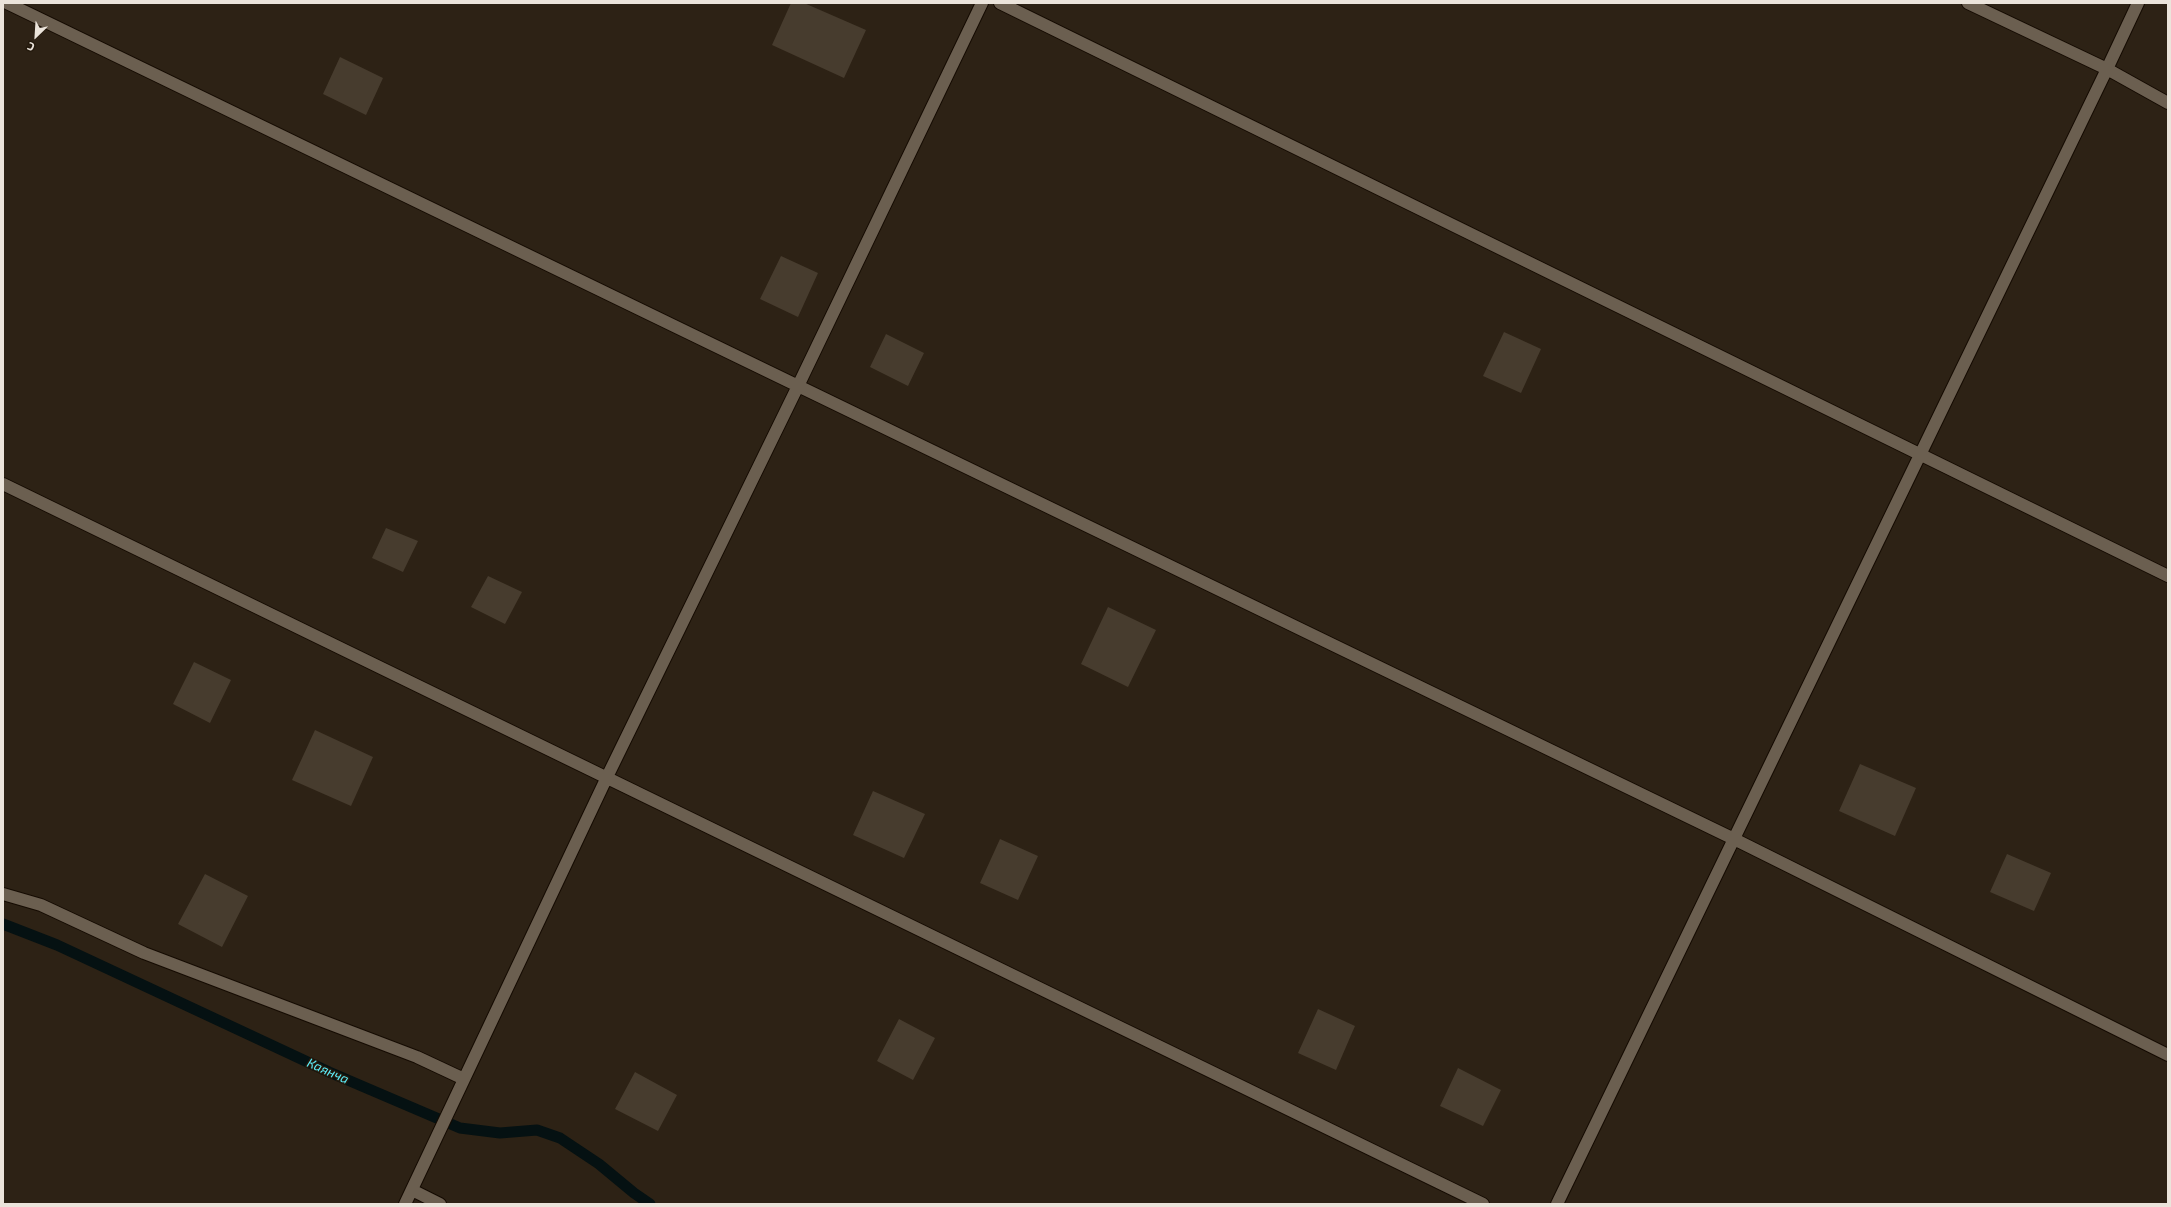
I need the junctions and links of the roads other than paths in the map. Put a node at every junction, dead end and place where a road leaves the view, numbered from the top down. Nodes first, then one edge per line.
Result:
1 (7, 3) edge
2 (982, 3) edge
3 (1000, 3) edge
4 (1968, 3) edge
5 (2138, 3) edge
6 (2107, 69) junction
7 (2168, 103) edge
8 (798, 386) junction
9 (1919, 453) junction
10 (3, 484) edge
11 (2168, 576) edge
12 (607, 777) junction
13 (1734, 839) junction
14 (3, 894) edge
15 (2168, 1055) edge
16 (464, 1079) junction
17 (412, 1190) junction
18 (405, 1204) edge
19 (440, 1204) edge
20 (1483, 1204) edge
21 (1557, 1204) edge

1 - 8 street
2 - 8 street
3 - 9 street
4 - 6 street
5 - 6 street
6 - 7 street
6 - 9 street
8 - 12 street
8 - 13 street
9 - 11 street
9 - 13 street
10 - 12 street
12 - 16 street
12 - 20 street
13 - 15 street
13 - 21 street
14 - 16 street
16 - 17 street
17 - 18 street
17 - 19 street

